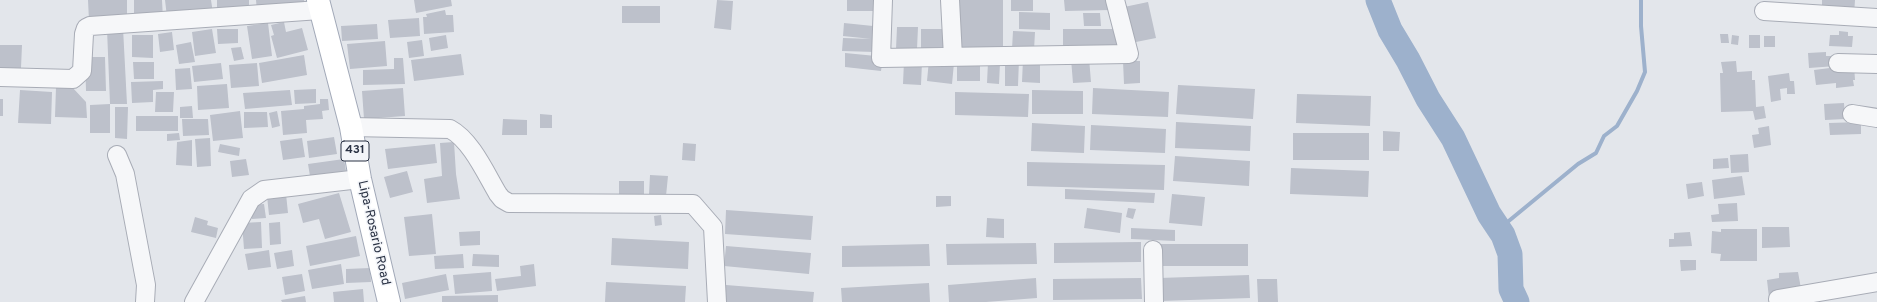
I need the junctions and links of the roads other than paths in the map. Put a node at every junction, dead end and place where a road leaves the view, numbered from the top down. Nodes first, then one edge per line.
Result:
1 (883, 0) edge
2 (950, 0) edge
3 (1115, 0) edge
4 (319, 5) edge
5 (1764, 11) dead end
6 (1877, 18) edge
7 (953, 57) junction
8 (1838, 63) dead end
9 (1877, 64) edge
10 (0, 77) edge
11 (1852, 114) dead end
12 (1877, 118) edge
13 (350, 127) junction
14 (117, 155) dead end
15 (360, 180) junction
16 (1153, 250) dead end
17 (1877, 282) edge
18 (1778, 299) dead end
19 (145, 302) edge
20 (194, 302) edge
21 (389, 302) edge
22 (717, 302) edge
23 (1154, 302) edge

1 - 7 street
2 - 7 street
3 - 7 street
4 - 10 street
4 - 13 main road, Lipa-Rosario Road / 431
5 - 6 street
8 - 9 street
11 - 12 street
13 - 15 main road, Lipa-Rosario Road / 431
13 - 22 street
14 - 19 street
15 - 20 street
15 - 21 main road, Lipa-Rosario Road / 431
16 - 23 street
17 - 18 street

